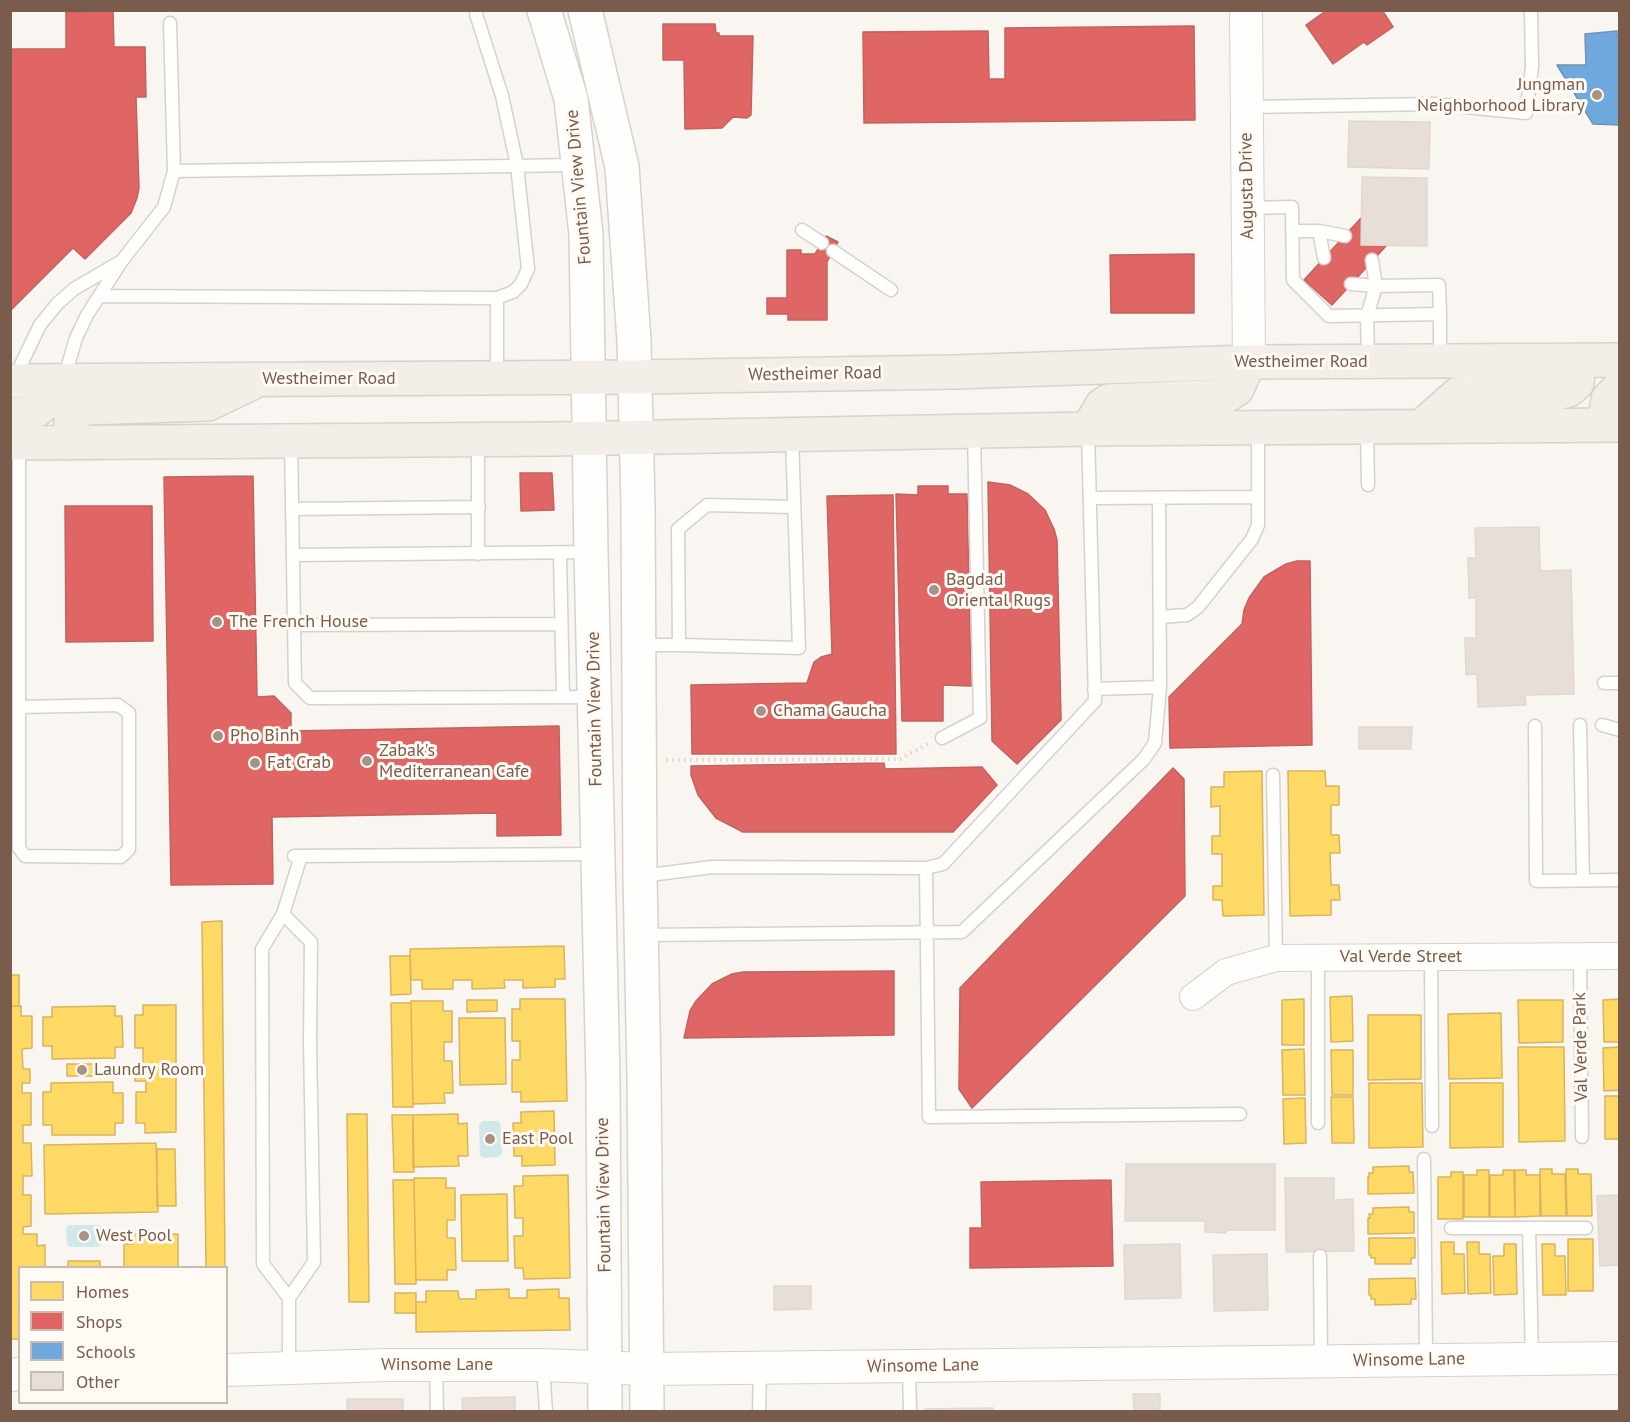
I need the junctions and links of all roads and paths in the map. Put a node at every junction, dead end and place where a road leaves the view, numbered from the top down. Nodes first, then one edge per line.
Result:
1 (544, 10) edge
2 (585, 10) edge
3 (1246, 10) edge
4 (1531, 10) edge
5 (476, 14) dead end
6 (170, 23) dead end
7 (1245, 107) junction
8 (517, 165) junction
9 (578, 165) junction
10 (174, 171) junction
11 (1248, 208) junction
12 (802, 230) dead end
13 (1293, 231) junction
14 (1319, 231) junction
15 (1345, 236) dead end
16 (822, 243) dead end
17 (833, 251) dead end
18 (1324, 258) dead end
19 (1372, 260) dead end
20 (121, 262) junction
21 (1351, 284) dead end
22 (1376, 286) junction
23 (891, 290) dead end
24 (101, 296) junction
25 (497, 298) junction
26 (1440, 314) junction
27 (1367, 316) junction
28 (1580, 360) junction
29 (1620, 360) edge
30 (1368, 361) junction
31 (1440, 361) junction
32 (1249, 362) junction
33 (588, 377) junction
34 (635, 377) junction
35 (497, 378) junction
36 (262, 379) junction
37 (12, 381) edge
38 (64, 381) junction
39 (1620, 387) edge
40 (1423, 425) junction
41 (1612, 425) edge
42 (1367, 427) junction
43 (1088, 429) junction
44 (1258, 429) junction
45 (974, 432) junction
46 (13, 434) edge
47 (792, 435) junction
48 (636, 437) junction
49 (590, 438) junction
50 (478, 439) junction
51 (291, 440) junction
52 (70, 443) junction
53 (1368, 485) dead end
54 (1091, 498) junction
55 (1159, 498) junction
56 (1258, 498) junction
57 (479, 507) junction
58 (794, 507) junction
59 (292, 509) junction
60 (575, 553) junction
61 (478, 554) junction
62 (292, 555) junction
63 (1160, 617) junction
64 (561, 624) junction
65 (294, 625) junction
66 (638, 645) junction
67 (680, 645) junction
68 (1604, 683) dead end
69 (1620, 683) edge
70 (1160, 687) junction
71 (1094, 689) junction
72 (579, 697) junction
73 (19, 706) junction
74 (1581, 725) dead end
75 (1602, 725) dead end
76 (1535, 726) dead end
77 (1620, 730) edge
78 (942, 738) joint
79 (639, 760) junction
80 (1273, 775) dead end
81 (598, 865) junction
82 (926, 868) junction
83 (640, 876) junction
84 (1583, 880) junction
85 (1620, 880) edge
86 (283, 914) junction
87 (927, 932) junction
88 (641, 935) junction
89 (1580, 956) junction
90 (1620, 956) edge
91 (1431, 957) junction
92 (1276, 958) junction
93 (1318, 958) junction
94 (1192, 996) dead end
95 (1240, 1114) dead end
96 (1318, 1123) dead end
97 (1432, 1126) dead end
98 (1582, 1137) dead end
99 (1424, 1159) dead end
100 (1451, 1228) dead end
101 (1529, 1228) junction
102 (1586, 1228) dead end
103 (1320, 1256) dead end
104 (289, 1299) junction
105 (1620, 1358) edge
106 (1532, 1359) junction
107 (1426, 1360) junction
108 (1321, 1361) junction
109 (436, 1365) junction
110 (543, 1365) junction
111 (909, 1366) junction
112 (760, 1367) junction
113 (289, 1368) junction
114 (606, 1368) junction
115 (647, 1369) junction
116 (228, 1370) edge
117 (437, 1412) edge
118 (546, 1412) edge
119 (605, 1412) edge
120 (647, 1412) edge
121 (759, 1412) edge
122 (910, 1412) edge

1 - 9 main road, Fountain View Drive
2 - 34 main road, Fountain View Drive
3 - 7 street, Augusta Drive
4 - 7 lane
5 - 8 lane
6 - 10 lane
7 - 11 street, Augusta Drive
8 - 9 lane
8 - 10 lane
8 - 25 lane
9 - 33 main road, Fountain View Drive
10 - 20 lane
11 - 13 lane
11 - 32 street, Augusta Drive
12 - 16 lane
13 - 14 lane
13 - 27 lane
14 - 15 lane
14 - 18 lane
17 - 23 lane
19 - 22 lane
20 - 24 lane
20 - 37 lane
21 - 22 lane
22 - 26 lane
22 - 27 lane
24 - 25 lane
24 - 38 lane
25 - 35 lane
26 - 27 lane
26 - 31 lane
27 - 30 lane
28 - 29 main road, Westheimer Road
28 - 31 main road, Westheimer Road
28 - 40 main road
30 - 31 main road, Westheimer Road
30 - 32 main road, Westheimer Road
32 - 34 main road, Westheimer Road
32 - 43 main road
33 - 34 main road, Westheimer Road
33 - 35 main road, Westheimer Road
33 - 49 main road, Fountain View Drive
34 - 48 main road, Fountain View Drive
35 - 36 main road, Westheimer Road
36 - 38 main road, Westheimer Road
36 - 52 main road
37 - 38 main road, Westheimer Road
38 - 46 main road
39 - 41 main road
40 - 41 main road
40 - 42 main road
42 - 44 main road
42 - 53 lane
43 - 44 main road
43 - 45 main road
43 - 54 lane
44 - 56 lane
45 - 47 main road
45 - 78 lane
46 - 52 main road
46 - 73 lane
47 - 48 main road
47 - 58 lane
48 - 49 main road
48 - 66 main road, Fountain View Drive
49 - 50 main road
49 - 60 main road, Fountain View Drive
50 - 51 main road
50 - 57 lane
51 - 52 main road
51 - 59 lane
54 - 55 lane
54 - 71 lane
55 - 56 lane
55 - 63 lane
56 - 63 lane
57 - 59 lane
57 - 61 lane
58 - 67 lane
58 - 67 lane
59 - 62 lane
60 - 61 lane
60 - 64 lane
60 - 72 main road, Fountain View Drive
61 - 62 lane
62 - 65 lane
63 - 70 lane
64 - 65 lane
64 - 72 lane
65 - 72 lane
66 - 67 lane
66 - 79 main road, Fountain View Drive
68 - 69 lane
70 - 71 lane
70 - 87 lane
71 - 82 lane
72 - 81 main road, Fountain View Drive
73 - 73 lane
74 - 84 lane
75 - 77 lane
76 - 84 lane
78 - 79 path
79 - 83 main road, Fountain View Drive
80 - 92 lane
81 - 83 main road
81 - 86 lane
81 - 114 main road, Fountain View Drive
82 - 83 lane
82 - 87 lane
83 - 88 main road, Fountain View Drive
84 - 85 lane
86 - 104 lane
86 - 104 lane
87 - 88 lane
87 - 95 lane
88 - 115 main road, Fountain View Drive
89 - 90 street, Val Verde Street
89 - 91 street, Val Verde Street
89 - 98 lane, Val Verde Park
91 - 93 street, Val Verde Street
91 - 97 lane
92 - 93 street, Val Verde Street
92 - 94 street, Val Verde Street
93 - 96 lane
99 - 107 lane
100 - 101 lane
101 - 102 lane
101 - 106 lane
103 - 108 lane
104 - 113 lane
105 - 106 street, Winsome Lane
106 - 107 street, Winsome Lane
107 - 108 street, Winsome Lane
108 - 111 street, Winsome Lane
109 - 110 street, Winsome Lane
109 - 113 street, Winsome Lane
109 - 117 lane
110 - 114 street, Winsome Lane
110 - 118 lane
111 - 112 street, Winsome Lane
111 - 122 lane
112 - 115 street, Winsome Lane
112 - 121 lane
113 - 116 street, Winsome Lane
114 - 115 street, Winsome Lane
114 - 119 main road, Fountain View Drive
115 - 120 main road, Fountain View Drive

